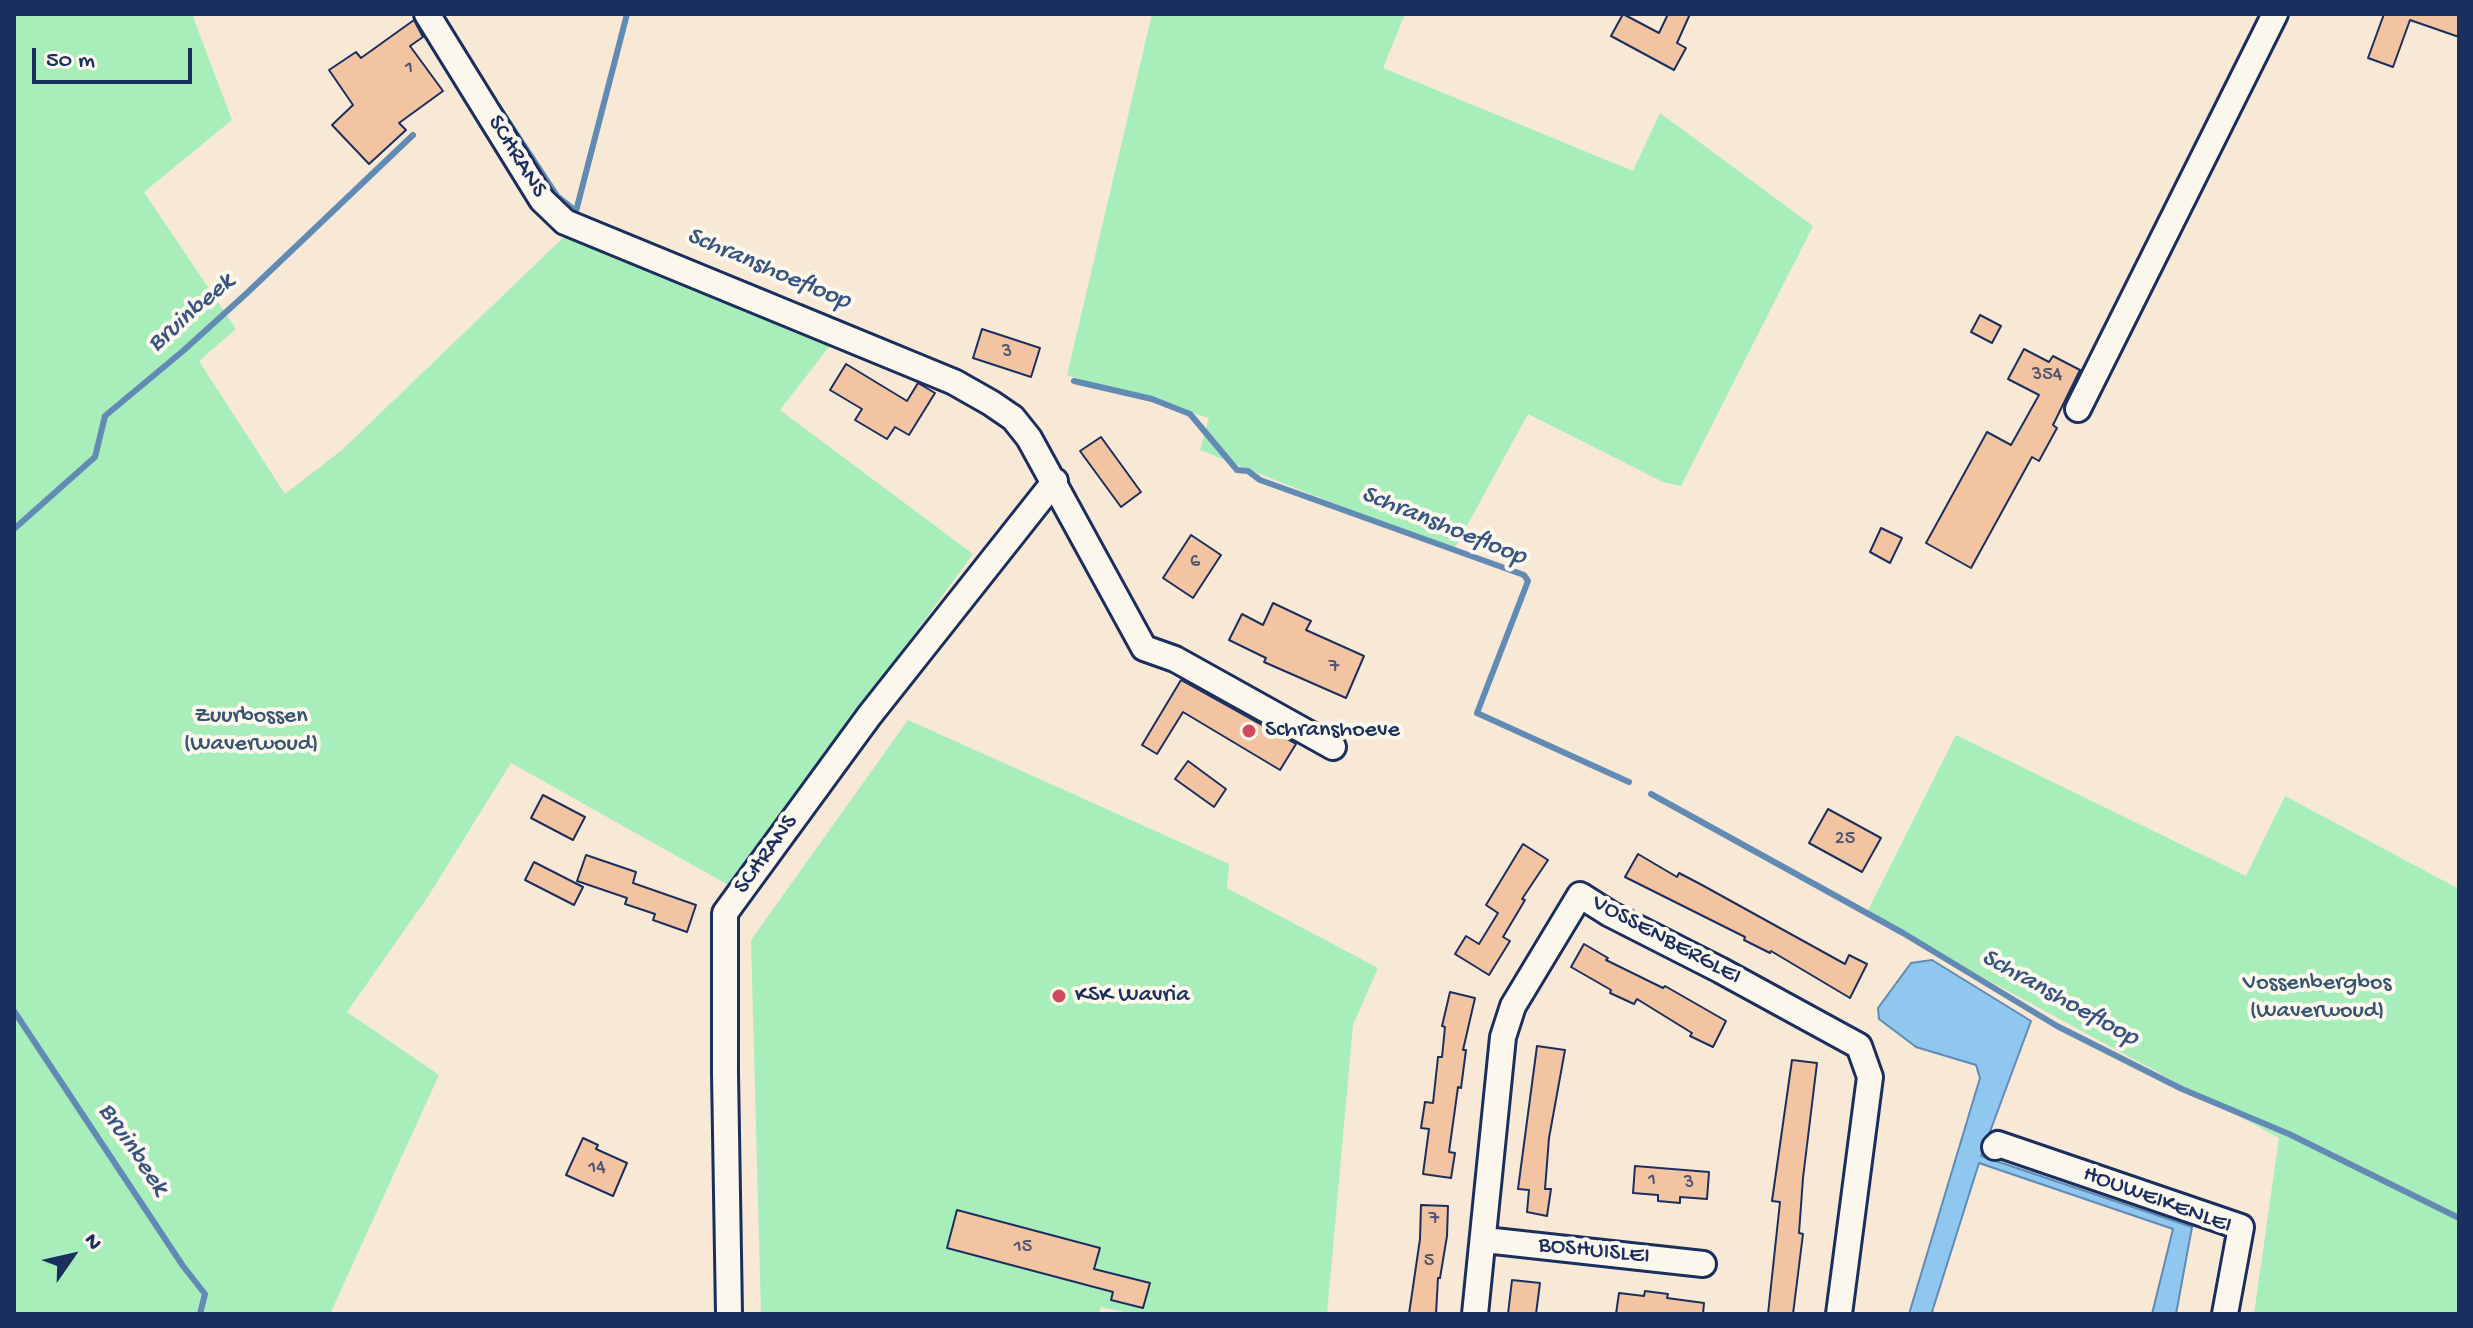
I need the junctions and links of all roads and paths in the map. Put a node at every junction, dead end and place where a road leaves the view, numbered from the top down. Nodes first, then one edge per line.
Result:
1 (427, 14) edge
2 (2275, 14) edge
3 (2078, 409) dead end
4 (1055, 481) junction
5 (1333, 747) dead end
6 (1995, 1147) dead end
7 (1485, 1240) junction
8 (1703, 1264) dead end
9 (729, 1314) edge
10 (1475, 1314) edge
11 (1839, 1314) edge
12 (2225, 1314) edge

1 - 4 street, SCHRANS
2 - 3 street
4 - 5 street, SCHRANS
4 - 9 street, SCHRANS
6 - 12 street, HOUWEIKENLEI
7 - 8 street, BOSHUISLEI
7 - 10 street, VOSSENBERGLEI
7 - 11 street, VOSSENBERGLEI

